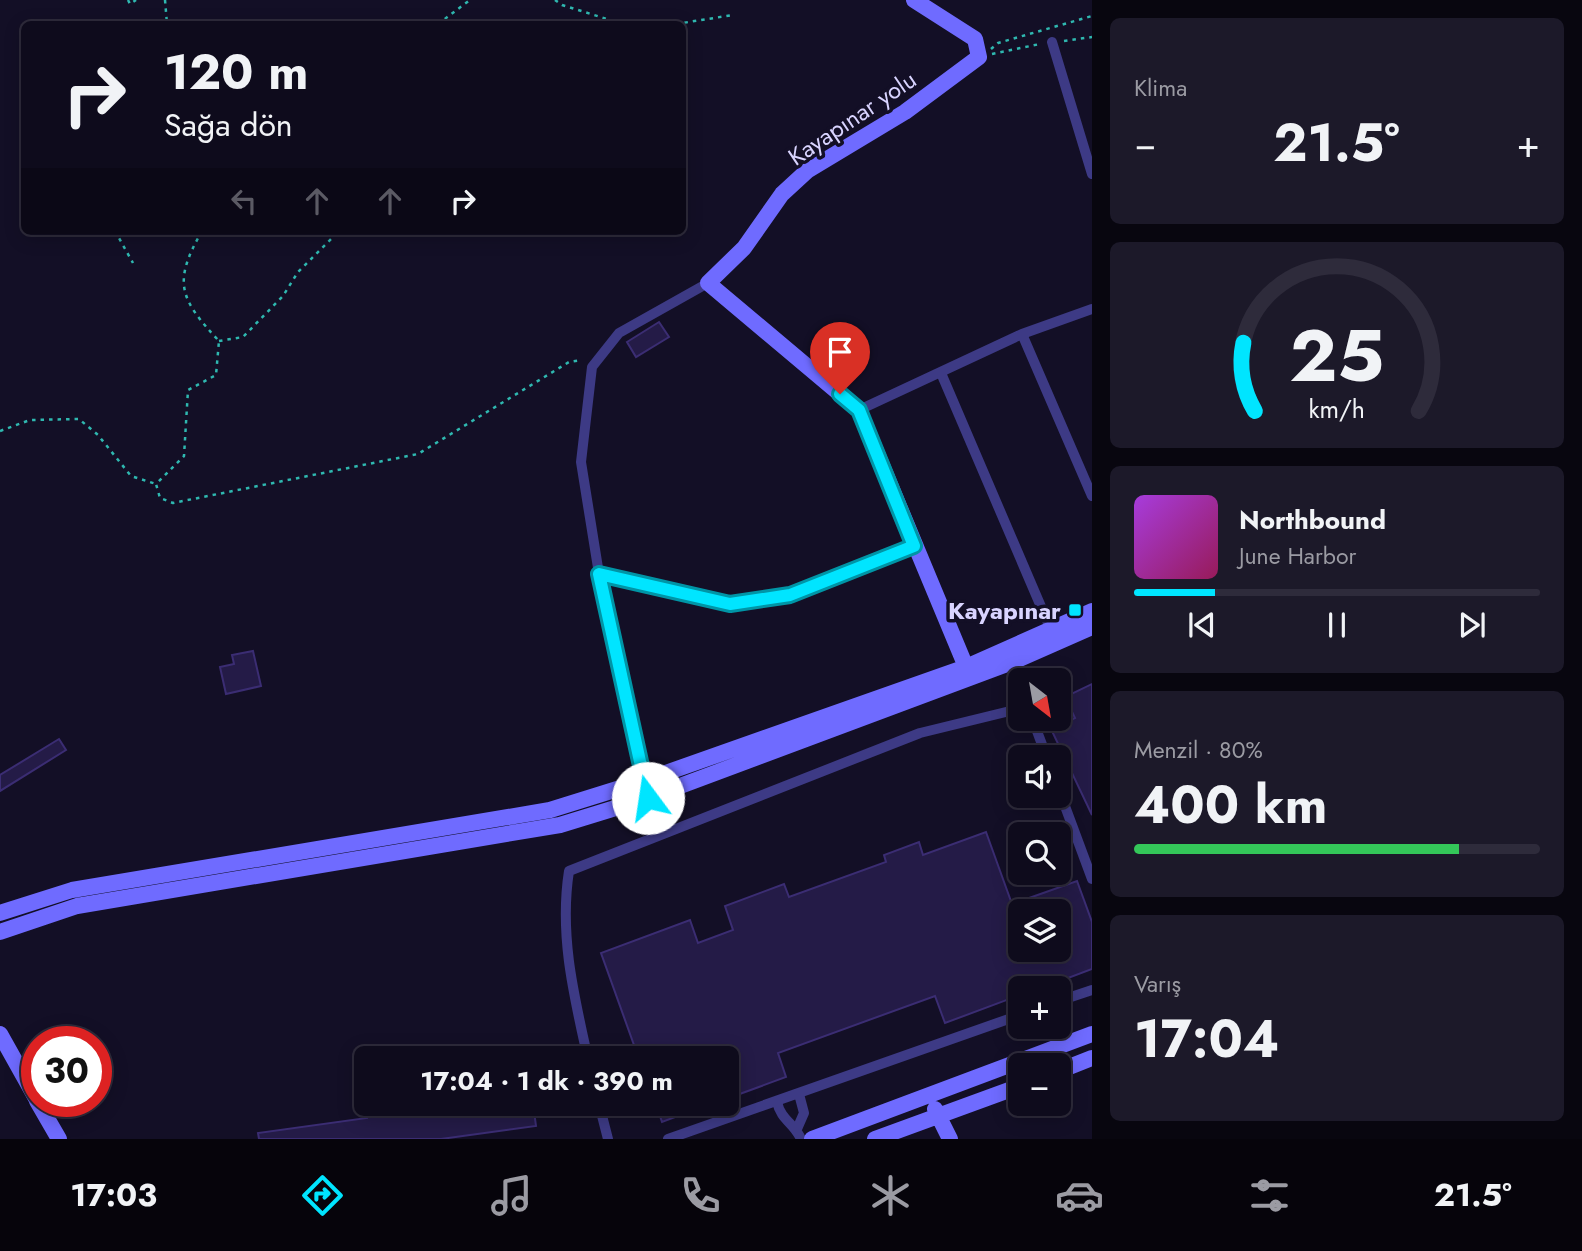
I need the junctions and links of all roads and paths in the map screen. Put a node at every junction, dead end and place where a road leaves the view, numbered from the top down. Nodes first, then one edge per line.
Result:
1 (128, 0) edge
2 (136, 0) edge
3 (165, 0) edge
4 (470, 0) edge
5 (555, 0) edge
6 (914, 0) edge
7 (733, 15) dead end
8 (1092, 16) edge
9 (167, 21) edge
10 (442, 21) edge
11 (613, 21) edge
12 (686, 22) edge
13 (1092, 37) edge
14 (1052, 42) junction
15 (979, 57) junction
16 (1092, 174) edge
17 (118, 235) edge
18 (200, 235) edge
19 (335, 235) edge
20 (133, 263) dead end
21 (708, 283) junction
22 (1092, 309) edge
23 (1022, 334) junction
24 (219, 341) junction
25 (600, 357) junction
26 (941, 373) junction
27 (859, 410) junction
28 (0, 431) edge
29 (156, 484) junction
30 (1092, 496) edge
31 (914, 546) junction
32 (599, 574) junction
33 (1092, 611) edge
34 (1092, 627) edge
35 (1051, 630) junction
36 (966, 667) junction
37 (1008, 711) edge
38 (643, 781) junction
39 (648, 798) junction
40 (1066, 808) edge
41 (1092, 879) edge
42 (0, 913) edge
43 (0, 932) edge
44 (1092, 989) edge
45 (1071, 997) edge
46 (1008, 1019) edge
47 (0, 1034) edge
48 (1092, 1034) edge
49 (585, 1046) edge
50 (1092, 1058) edge
51 (1071, 1066) edge
52 (21, 1071) edge
53 (1008, 1091) edge
54 (799, 1094) junction
55 (931, 1096) junction
56 (776, 1102) junction
57 (602, 1116) edge
58 (47, 1117) edge
59 (938, 1117) junction
60 (799, 1134) edge
61 (59, 1139) edge
62 (608, 1139) edge
63 (668, 1139) edge
64 (812, 1139) edge
65 (875, 1139) edge
66 (950, 1139) edge

1 - 2 path
3 - 9 path
4 - 10 path
5 - 11 path
6 - 15 street
7 - 12 path
8 - 15 path
13 - 14 path
14 - 15 path
14 - 16 street
15 - 21 street, Kayapınar yolu
17 - 20 path
18 - 24 path
19 - 24 path
21 - 25 street
21 - 27 street
22 - 23 street
23 - 26 street
23 - 30 street
24 - 29 path
25 - 29 path
25 - 32 street
26 - 27 street
26 - 35 street
27 - 31 street
28 - 29 path
31 - 32 street
31 - 36 street
32 - 38 street
33 - 35 street
34 - 39 street
35 - 36 street
36 - 38 street
37 - 49 street
38 - 39 street
38 - 42 street
39 - 43 street
40 - 41 street
44 - 45 street
46 - 54 street
47 - 52 street
48 - 55 street
50 - 51 street
53 - 59 street
54 - 56 street
54 - 60 street
55 - 59 street
55 - 64 street
56 - 60 street
56 - 63 street
57 - 62 street
58 - 61 street
59 - 65 street
59 - 66 street

